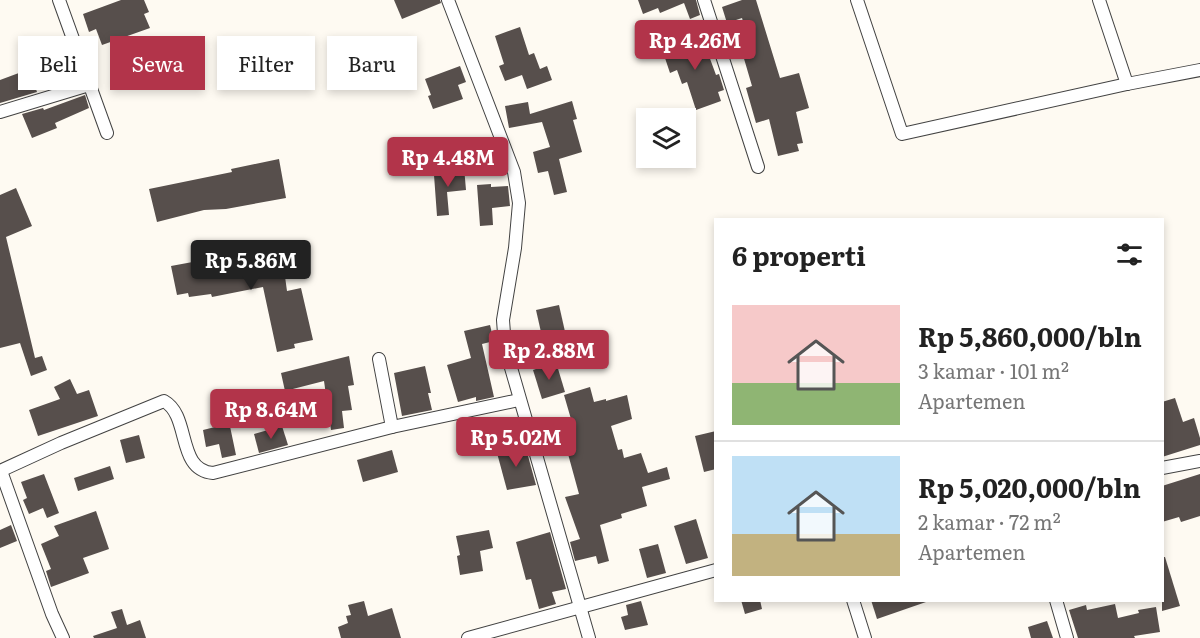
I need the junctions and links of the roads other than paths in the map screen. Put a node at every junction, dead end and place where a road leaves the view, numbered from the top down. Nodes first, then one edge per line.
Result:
1 (58, 0) edge
2 (448, 0) edge
3 (704, 0) edge
4 (857, 0) edge
5 (1099, 0) edge
6 (71, 36) edge
7 (1200, 70) edge
8 (1127, 84) junction
9 (73, 90) edge
10 (91, 90) edge
11 (0, 112) edge
12 (107, 133) dead end
13 (758, 167) dead end
14 (379, 360) dead end
15 (519, 400) junction
16 (392, 427) junction
17 (1200, 461) edge
18 (1164, 468) edge
19 (0, 471) edge
20 (714, 571) edge
21 (854, 602) edge
22 (1057, 602) edge
23 (580, 606) junction
24 (63, 638) edge
25 (468, 638) edge
26 (589, 638) edge
27 (865, 638) edge
28 (1068, 638) edge

1 - 6 street
2 - 15 street
3 - 13 street
4 - 8 street
5 - 8 street
7 - 8 street
9 - 11 street
10 - 12 street
14 - 16 street
15 - 16 street
15 - 23 street
16 - 19 street
17 - 18 street
19 - 24 street
20 - 23 street
21 - 27 street
22 - 28 street
23 - 25 street
23 - 26 street

